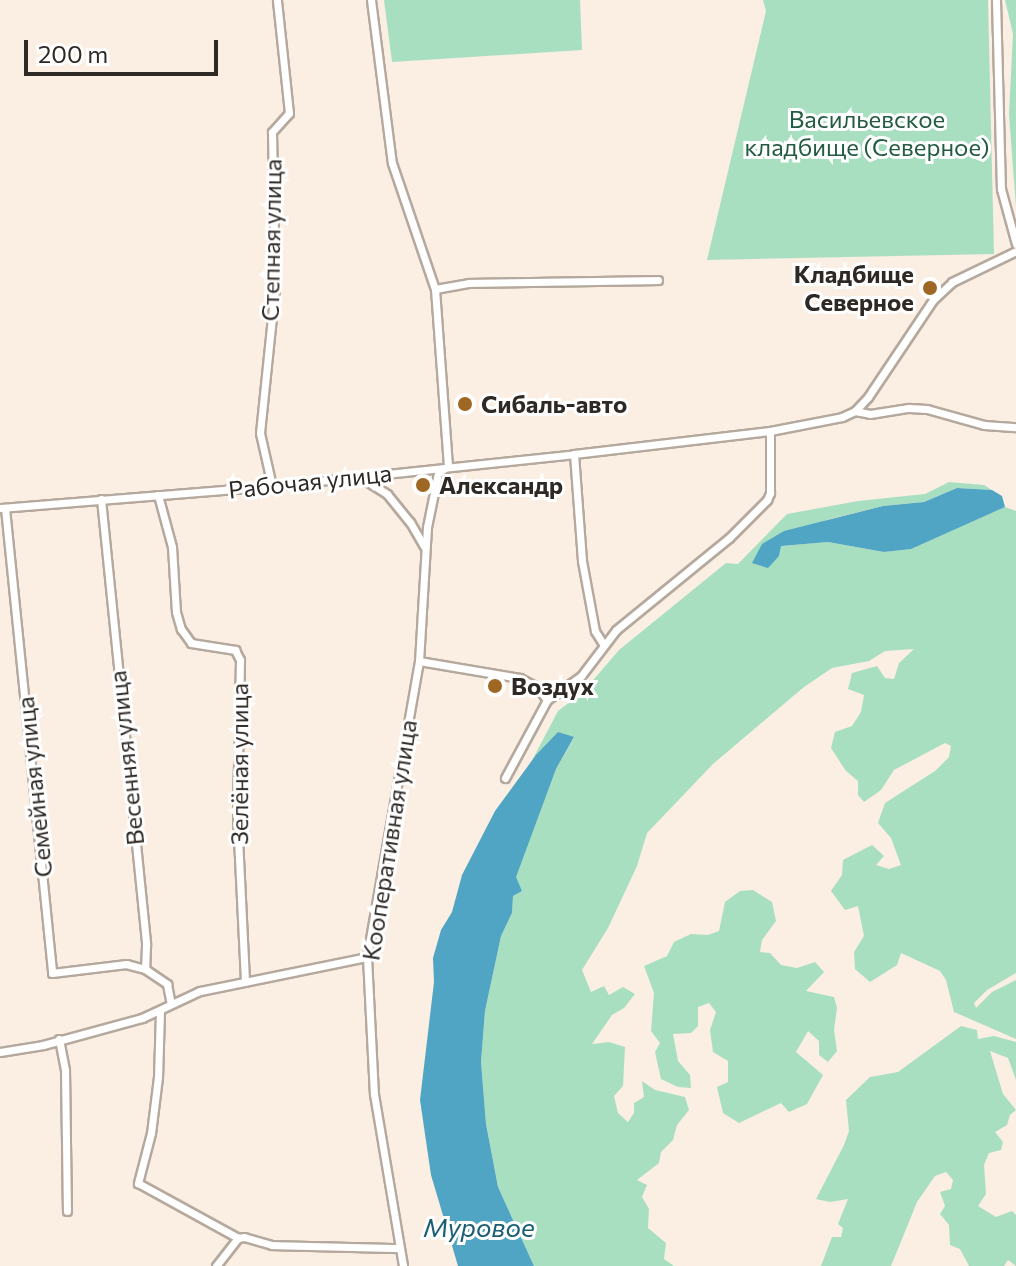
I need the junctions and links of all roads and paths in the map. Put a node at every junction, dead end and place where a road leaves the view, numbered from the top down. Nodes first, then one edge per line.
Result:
1 (277, 0) edge
2 (371, 0) edge
3 (996, 0) edge
4 (1016, 244) edge
5 (1016, 251) edge
6 (658, 280) dead end
7 (435, 289) junction
8 (855, 411) junction
9 (1016, 427) edge
10 (770, 431) junction
11 (574, 454) junction
12 (448, 466) junction
13 (358, 476) junction
14 (272, 486) junction
15 (158, 495) junction
16 (101, 499) junction
17 (3, 508) edge
18 (425, 549) junction
19 (603, 644) junction
20 (419, 661) junction
21 (547, 700) junction
22 (505, 778) dead end
23 (367, 957) junction
24 (145, 969) junction
25 (245, 982) junction
26 (171, 1004) junction
27 (160, 1011) junction
28 (59, 1039) junction
29 (0, 1052) edge
30 (67, 1211) dead end
31 (238, 1238) junction
32 (399, 1248) junction
33 (216, 1266) edge
34 (403, 1266) edge

1 - 14 street, Степная улица
2 - 7 street
3 - 4 street
5 - 8 street
6 - 7 street
7 - 12 street
8 - 9 street, Рабочая улица
8 - 10 street, Рабочая улица
10 - 11 street, Рабочая улица
10 - 19 street
11 - 12 street, Рабочая улица
11 - 19 street
12 - 13 street, Рабочая улица
12 - 18 street, Кооперативная улица
13 - 14 street, Рабочая улица
13 - 18 street
14 - 15 street, Рабочая улица
15 - 16 street, Рабочая улица
15 - 25 street, Зелёная улица
16 - 17 street, Рабочая улица
16 - 24 street, Весенняя улица
17 - 24 street, Семейная улица
18 - 20 street, Кооперативная улица
19 - 21 street
20 - 21 street
20 - 23 street, Кооперативная улица
21 - 22 street
23 - 25 street
23 - 32 street, Кооперативная улица
24 - 26 street
25 - 26 street
26 - 27 street
27 - 28 street
27 - 31 street
28 - 29 street
28 - 30 street
31 - 32 street
31 - 33 street
32 - 34 street, Кооперативная улица

